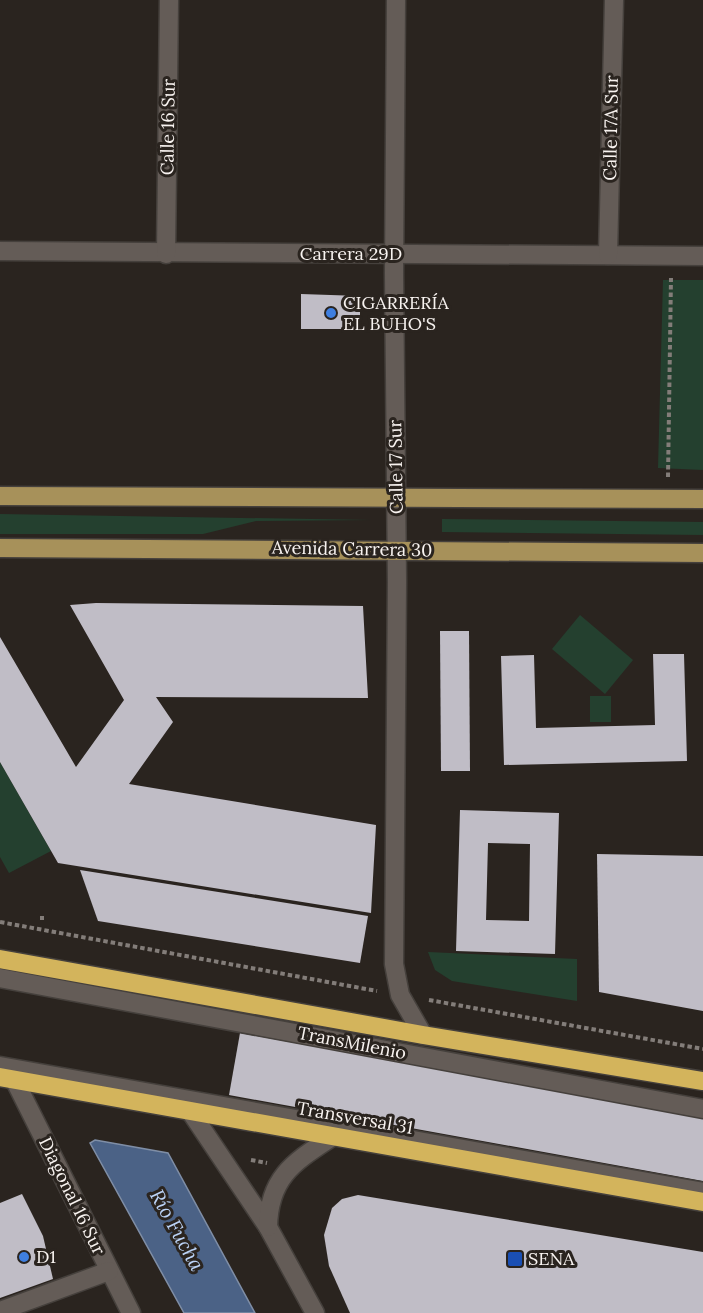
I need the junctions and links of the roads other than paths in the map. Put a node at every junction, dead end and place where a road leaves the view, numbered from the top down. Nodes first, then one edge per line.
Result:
1 (169, 0) edge
2 (396, 0) edge
3 (614, 0) edge
4 (0, 251) edge
5 (166, 254) junction
6 (394, 254) junction
7 (608, 255) junction
8 (703, 256) edge
9 (0, 496) edge
10 (396, 496) junction
11 (703, 499) edge
12 (0, 548) edge
13 (397, 550) junction
14 (703, 552) edge
15 (0, 959) edge
16 (0, 978) edge
17 (423, 1035) junction
18 (0, 1066) edge
19 (7, 1078) edge
20 (703, 1082) edge
21 (188, 1108) junction
22 (703, 1109) edge
23 (335, 1135) junction
24 (703, 1192) edge
25 (703, 1202) edge
26 (268, 1227) junction
27 (109, 1271) junction
28 (0, 1311) edge
29 (131, 1313) edge
30 (315, 1313) edge

1 - 5 street, Calle 16 Sur
2 - 6 street, Calle 17 Sur
3 - 7 street, Calle 17A Sur
4 - 5 street, Carrera 29D
5 - 6 street, Carrera 29D
6 - 7 street, Carrera 29D
6 - 10 street, Calle 17 Sur
7 - 8 street, Carrera 29D
9 - 10 main road
10 - 11 main road
10 - 13 street, Calle 17 Sur
12 - 13 main road, Avenida Carrera 30
13 - 14 main road, Avenida Carrera 30
13 - 17 street, Calle 17 Sur
15 - 17 highway
16 - 22 street, TransMilenio
17 - 20 highway
18 - 24 street
19 - 21 highway, Transversal 31
19 - 27 street, Diagonal 16 Sur
21 - 23 highway, Transversal 31
21 - 26 street
23 - 25 highway, Transversal 31
23 - 26 street
26 - 30 street
27 - 28 street
27 - 29 street, Diagonal 16 Sur

